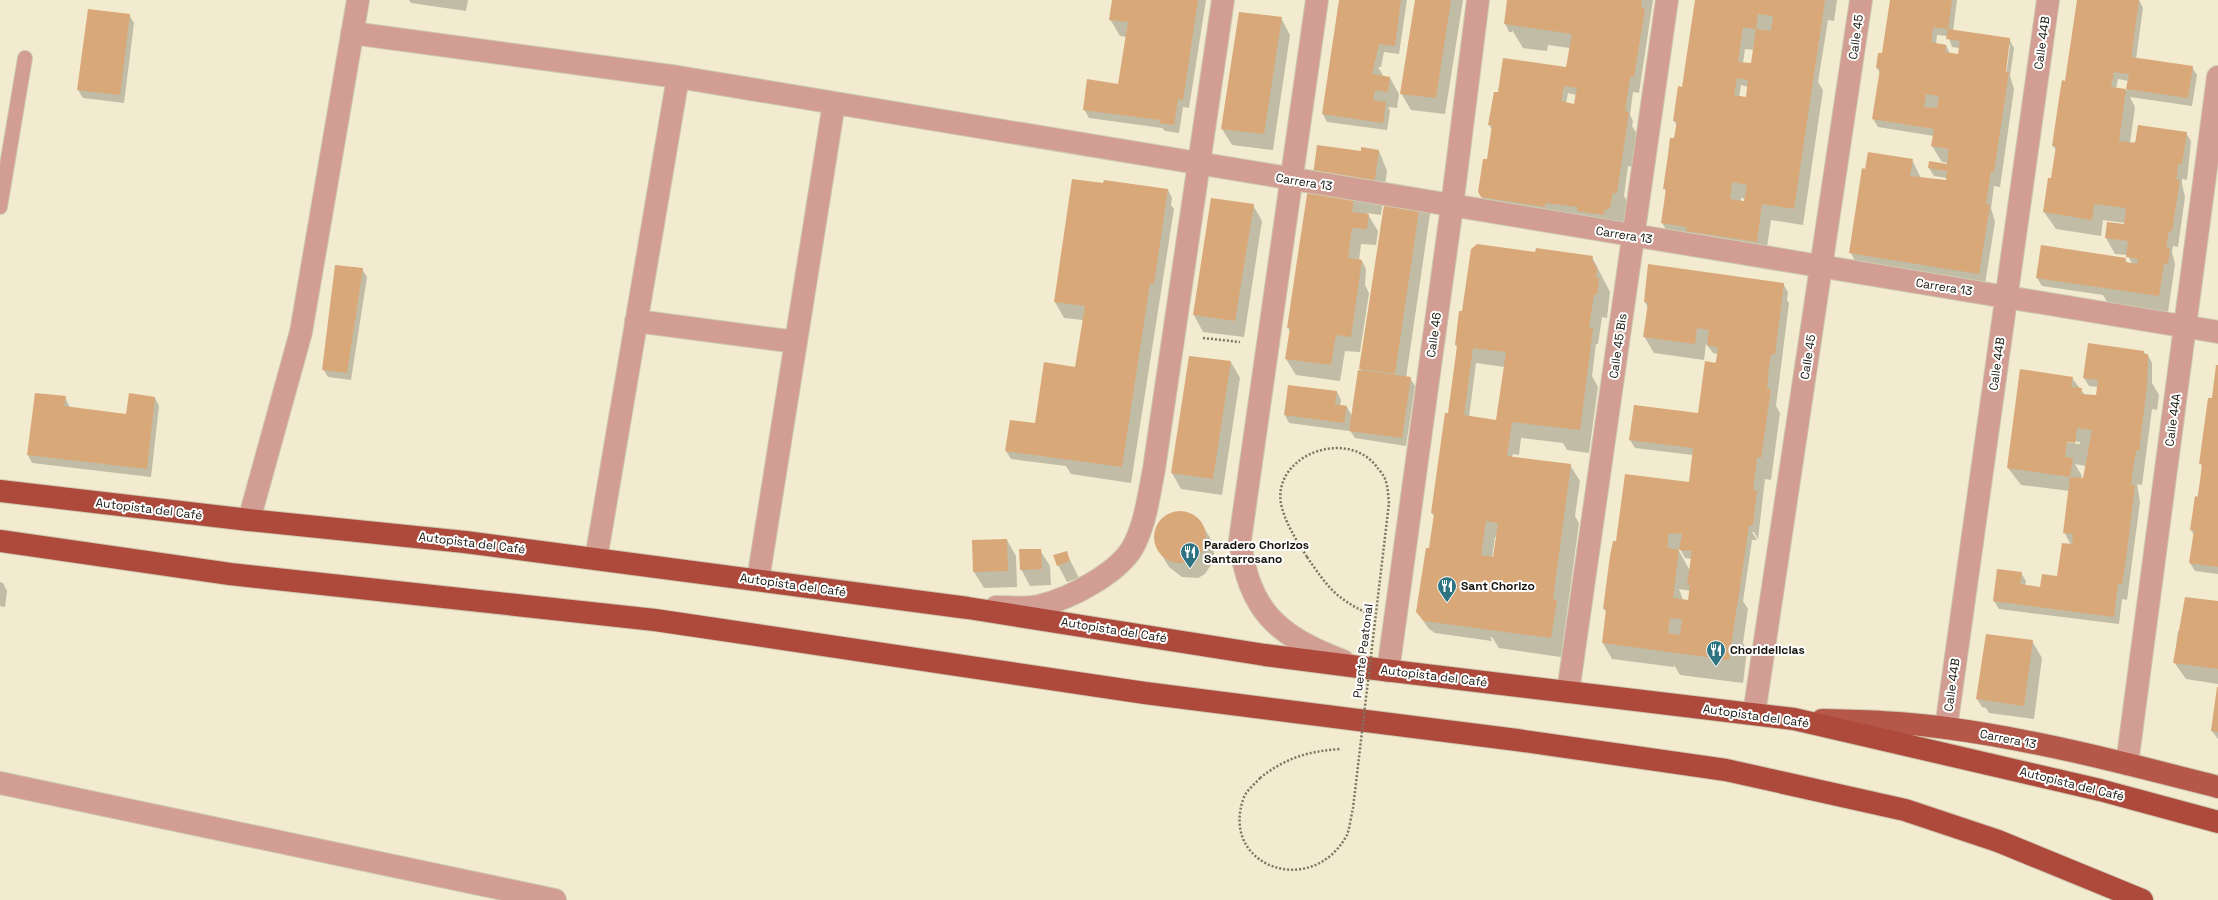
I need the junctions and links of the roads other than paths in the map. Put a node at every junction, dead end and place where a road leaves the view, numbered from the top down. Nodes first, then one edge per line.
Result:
1 (358, 0) edge
2 (1223, 0) edge
3 (1317, 0) edge
4 (1478, 0) edge
5 (1667, 0) edge
6 (1861, 0) edge
7 (2048, 0) edge
8 (352, 33) junction
9 (24, 58) dead end
10 (678, 77) junction
11 (2218, 77) edge
12 (834, 103) junction
13 (1198, 165) junction
14 (1291, 180) junction
15 (1452, 206) junction
16 (0, 207) edge
17 (1634, 236) junction
18 (1822, 267) junction
19 (2006, 297) junction
20 (636, 321) junction
21 (2185, 327) junction
22 (2218, 332) edge
23 (796, 342) junction
24 (0, 491) edge
25 (249, 520) junction
26 (0, 541) edge
27 (596, 559) junction
28 (758, 580) junction
29 (968, 608) junction
30 (1359, 667) junction
31 (1388, 670) junction
32 (1568, 692) junction
33 (1754, 714) junction
34 (1794, 720) junction
35 (1946, 728) junction
36 (2127, 764) junction
37 (0, 783) edge
38 (2218, 787) edge
39 (2218, 822) edge
40 (555, 900) edge
41 (2142, 900) edge

1 - 8 street
2 - 13 street
3 - 14 street
4 - 15 street, Calle 46
5 - 17 street, Calle 45 Bis
6 - 18 street, Calle 45
7 - 19 street, Calle 44B
8 - 10 street, Carrera 13
8 - 25 street
9 - 16 lane
10 - 12 street, Carrera 13
10 - 20 street
11 - 21 street, Calle 44A
12 - 13 street, Carrera 13
12 - 23 street
13 - 14 street, Carrera 13
13 - 29 street
14 - 15 street, Carrera 13
14 - 30 street
15 - 17 street, Carrera 13
15 - 31 street, Calle 46
17 - 18 street, Carrera 13
17 - 32 street, Calle 45 Bis
18 - 19 street, Carrera 13
18 - 33 street, Calle 45
19 - 21 street, Carrera 13
19 - 35 street, Calle 44B
20 - 23 street
20 - 27 street
21 - 22 street, Carrera 13
21 - 36 street, Calle 44A
23 - 28 street
24 - 25 highway, Autopista del Café
25 - 27 highway, Autopista del Café
26 - 41 highway
27 - 28 highway, Autopista del Café
28 - 29 highway, Autopista del Café
29 - 30 highway, Autopista del Café
30 - 31 highway, Autopista del Café
31 - 32 highway, Autopista del Café
32 - 33 highway, Autopista del Café
33 - 34 highway, Autopista del Café
34 - 35 main road, Carrera 13
34 - 39 highway, Autopista del Café
35 - 36 main road, Carrera 13
36 - 38 main road, Carrera 13
37 - 40 street

